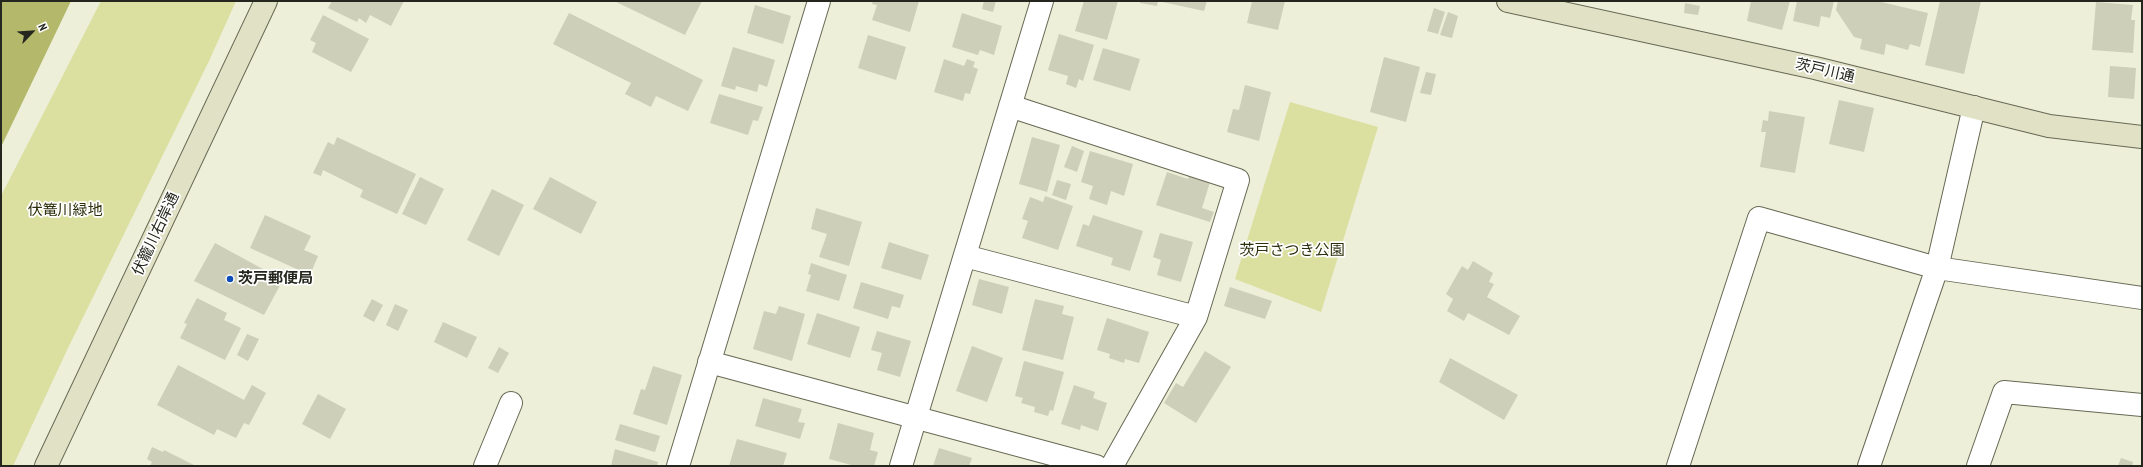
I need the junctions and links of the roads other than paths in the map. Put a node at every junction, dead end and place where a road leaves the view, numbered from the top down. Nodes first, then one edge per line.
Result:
1 (266, 1) edge
2 (819, 1) edge
3 (1042, 1) edge
4 (1508, 1) edge
5 (1010, 106) junction
6 (1974, 107) junction
7 (2142, 137) edge
8 (965, 256) junction
9 (1937, 268) junction
10 (2142, 298) edge
11 (1196, 317) junction
12 (709, 362) junction
13 (511, 403) dead end
14 (2142, 405) edge
15 (916, 418) junction
16 (46, 466) edge
17 (485, 466) edge
18 (678, 466) edge
19 (901, 466) edge
20 (1096, 466) edge
21 (1112, 466) edge
22 (1678, 466) edge
23 (1869, 466) edge
24 (1978, 466) edge

1 - 16 street, 伏籠川右岸通
2 - 12 street
3 - 5 street
4 - 6 street, 茨戸川通
5 - 8 street
5 - 11 street
6 - 7 street, 茨戸川通
6 - 9 street
8 - 11 street
8 - 15 street
9 - 10 street
9 - 22 street
9 - 23 street
11 - 21 street
12 - 15 street
12 - 18 street
13 - 17 street
14 - 24 street
15 - 19 street
15 - 20 street

